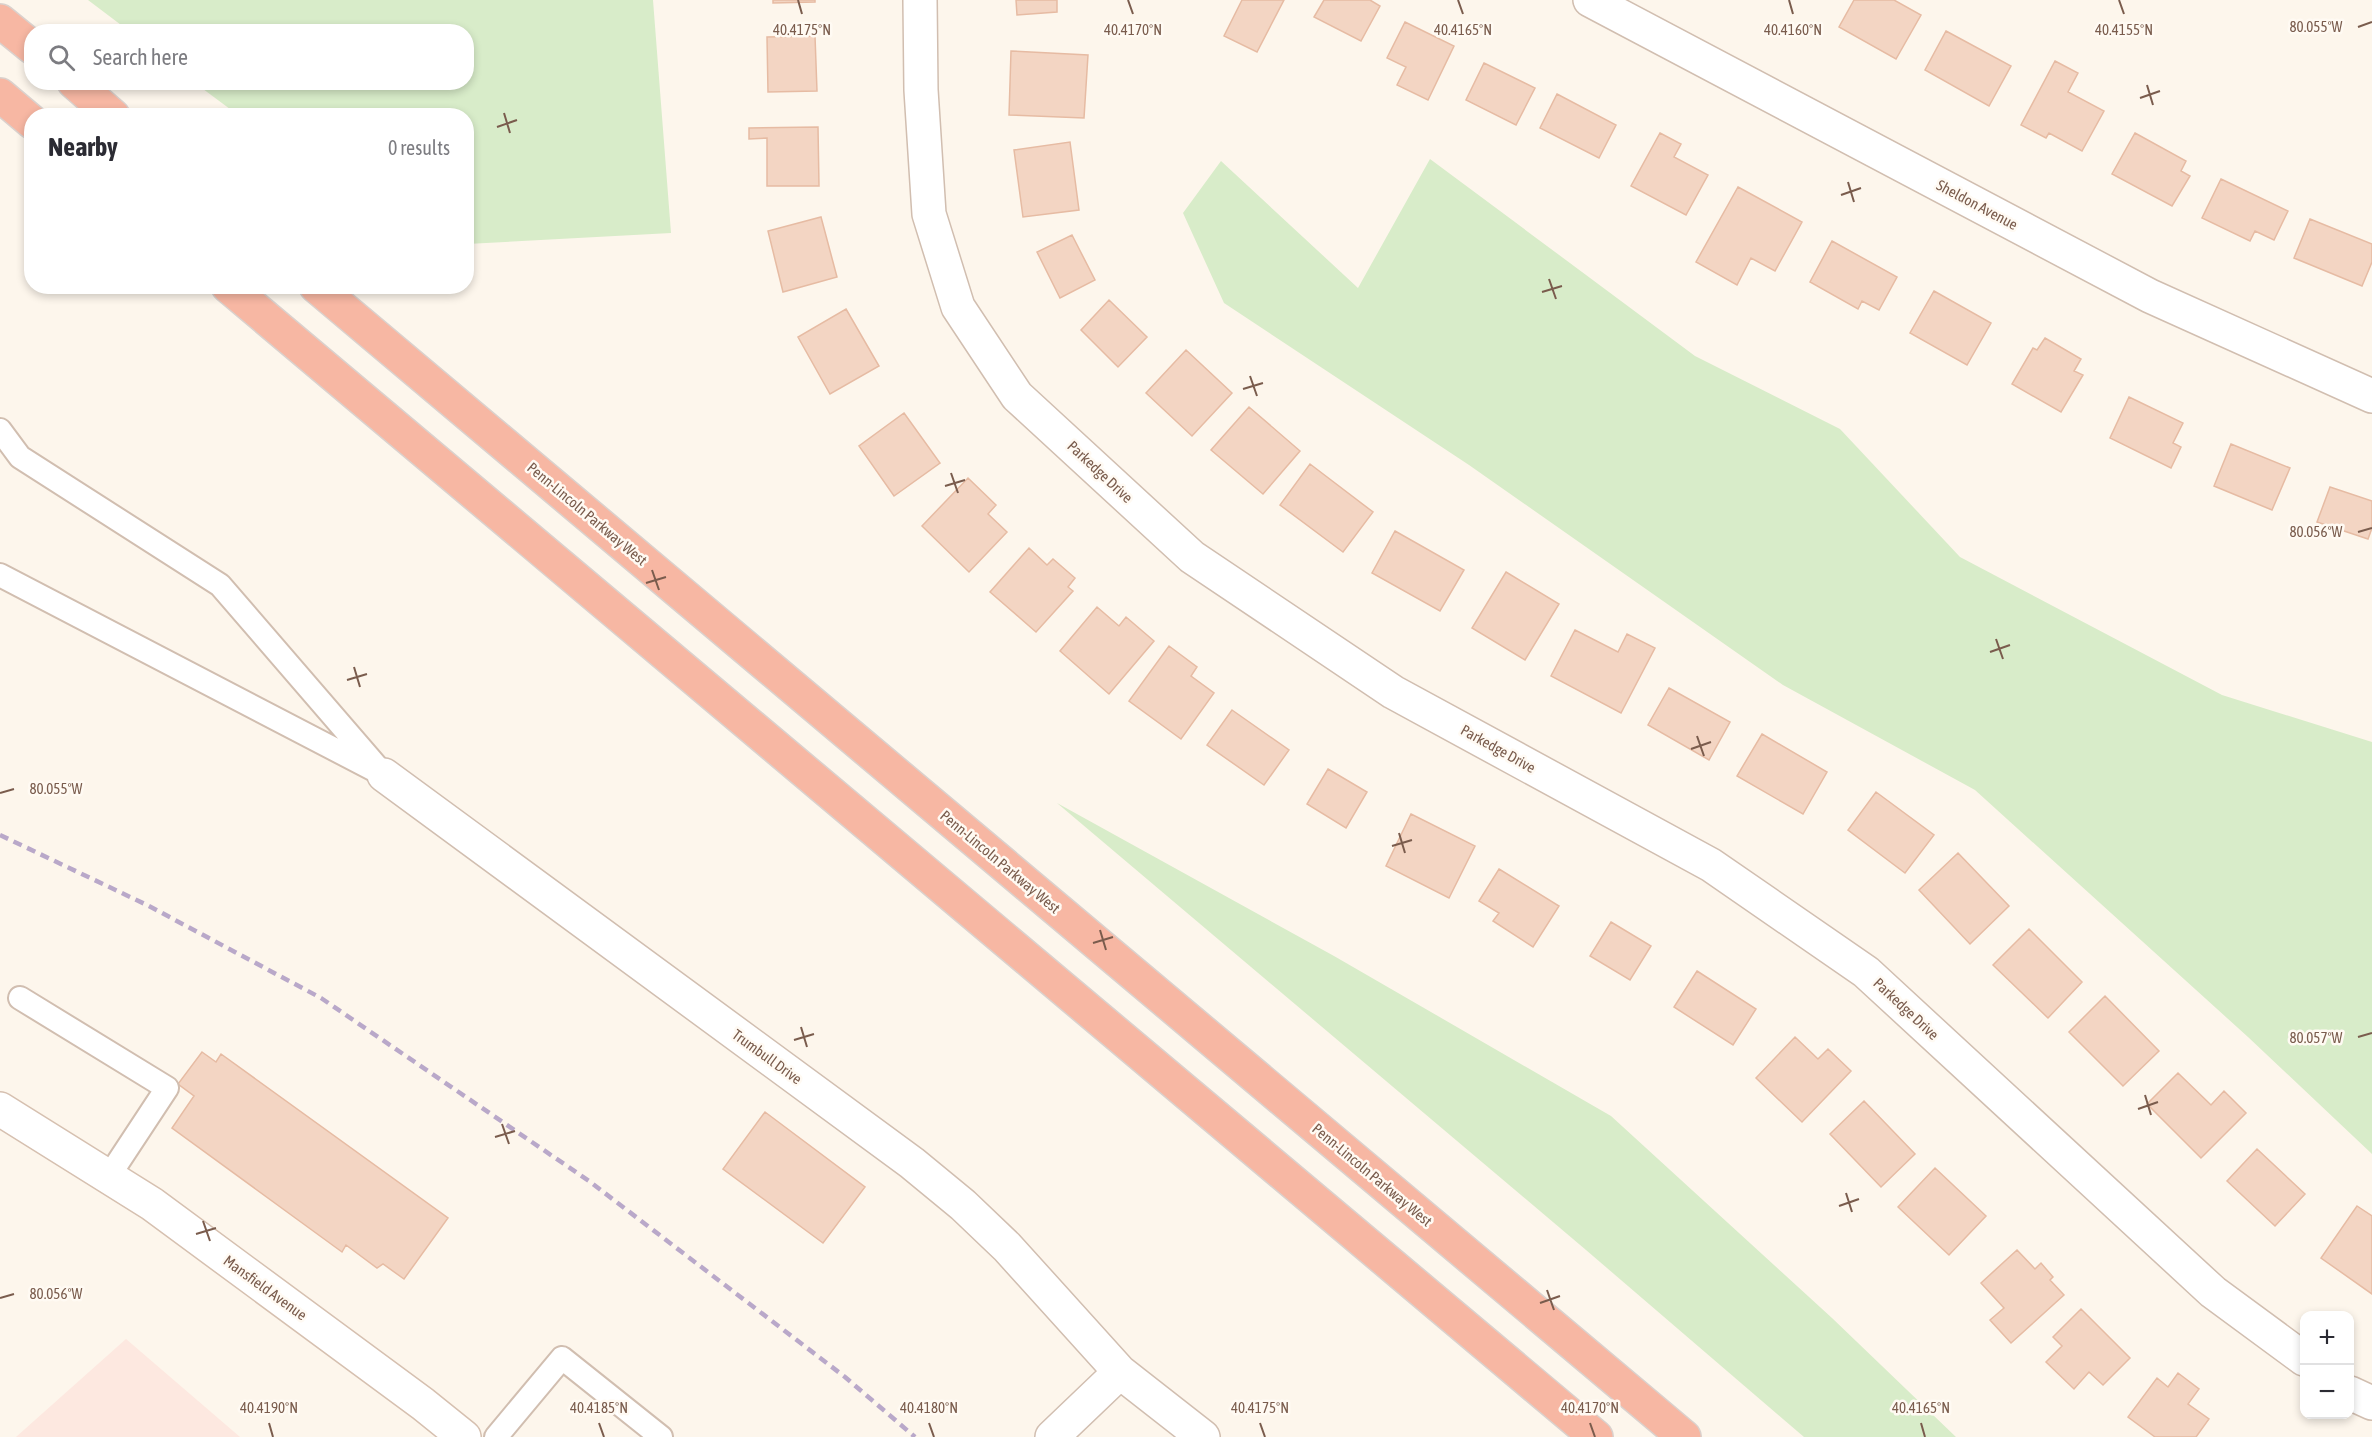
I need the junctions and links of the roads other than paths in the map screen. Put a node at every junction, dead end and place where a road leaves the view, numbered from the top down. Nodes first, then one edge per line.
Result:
1 (920, 0) edge
2 (1590, 0) edge
3 (0, 21) edge
4 (24, 40) edge
5 (83, 90) edge
6 (0, 95) edge
7 (104, 108) edge
8 (24, 115) edge
9 (238, 294) edge
10 (326, 294) edge
11 (2372, 396) edge
12 (0, 430) edge
13 (0, 575) edge
14 (384, 776) junction
15 (20, 998) dead end
16 (0, 1108) edge
17 (109, 1176) junction
18 (2300, 1356) edge
19 (1120, 1372) junction
20 (2354, 1395) edge
21 (2372, 1403) edge
22 (464, 1437) edge
23 (496, 1437) edge
24 (662, 1437) edge
25 (1052, 1437) edge
26 (1203, 1437) edge
27 (1596, 1437) edge
28 (1684, 1437) edge

1 - 18 street, Parkedge Drive
2 - 11 street, Sheldon Avenue
3 - 4 highway
5 - 7 highway
6 - 8 highway
9 - 27 highway
10 - 28 highway, Penn-Lincoln Parkway West
12 - 14 lane
13 - 14 lane
14 - 19 street, Trumbull Drive
15 - 17 lane
16 - 17 street, Mansfield Avenue
17 - 22 street, Mansfield Avenue
19 - 25 street
19 - 26 street, Trumbull Drive
20 - 21 street
23 - 24 lane

